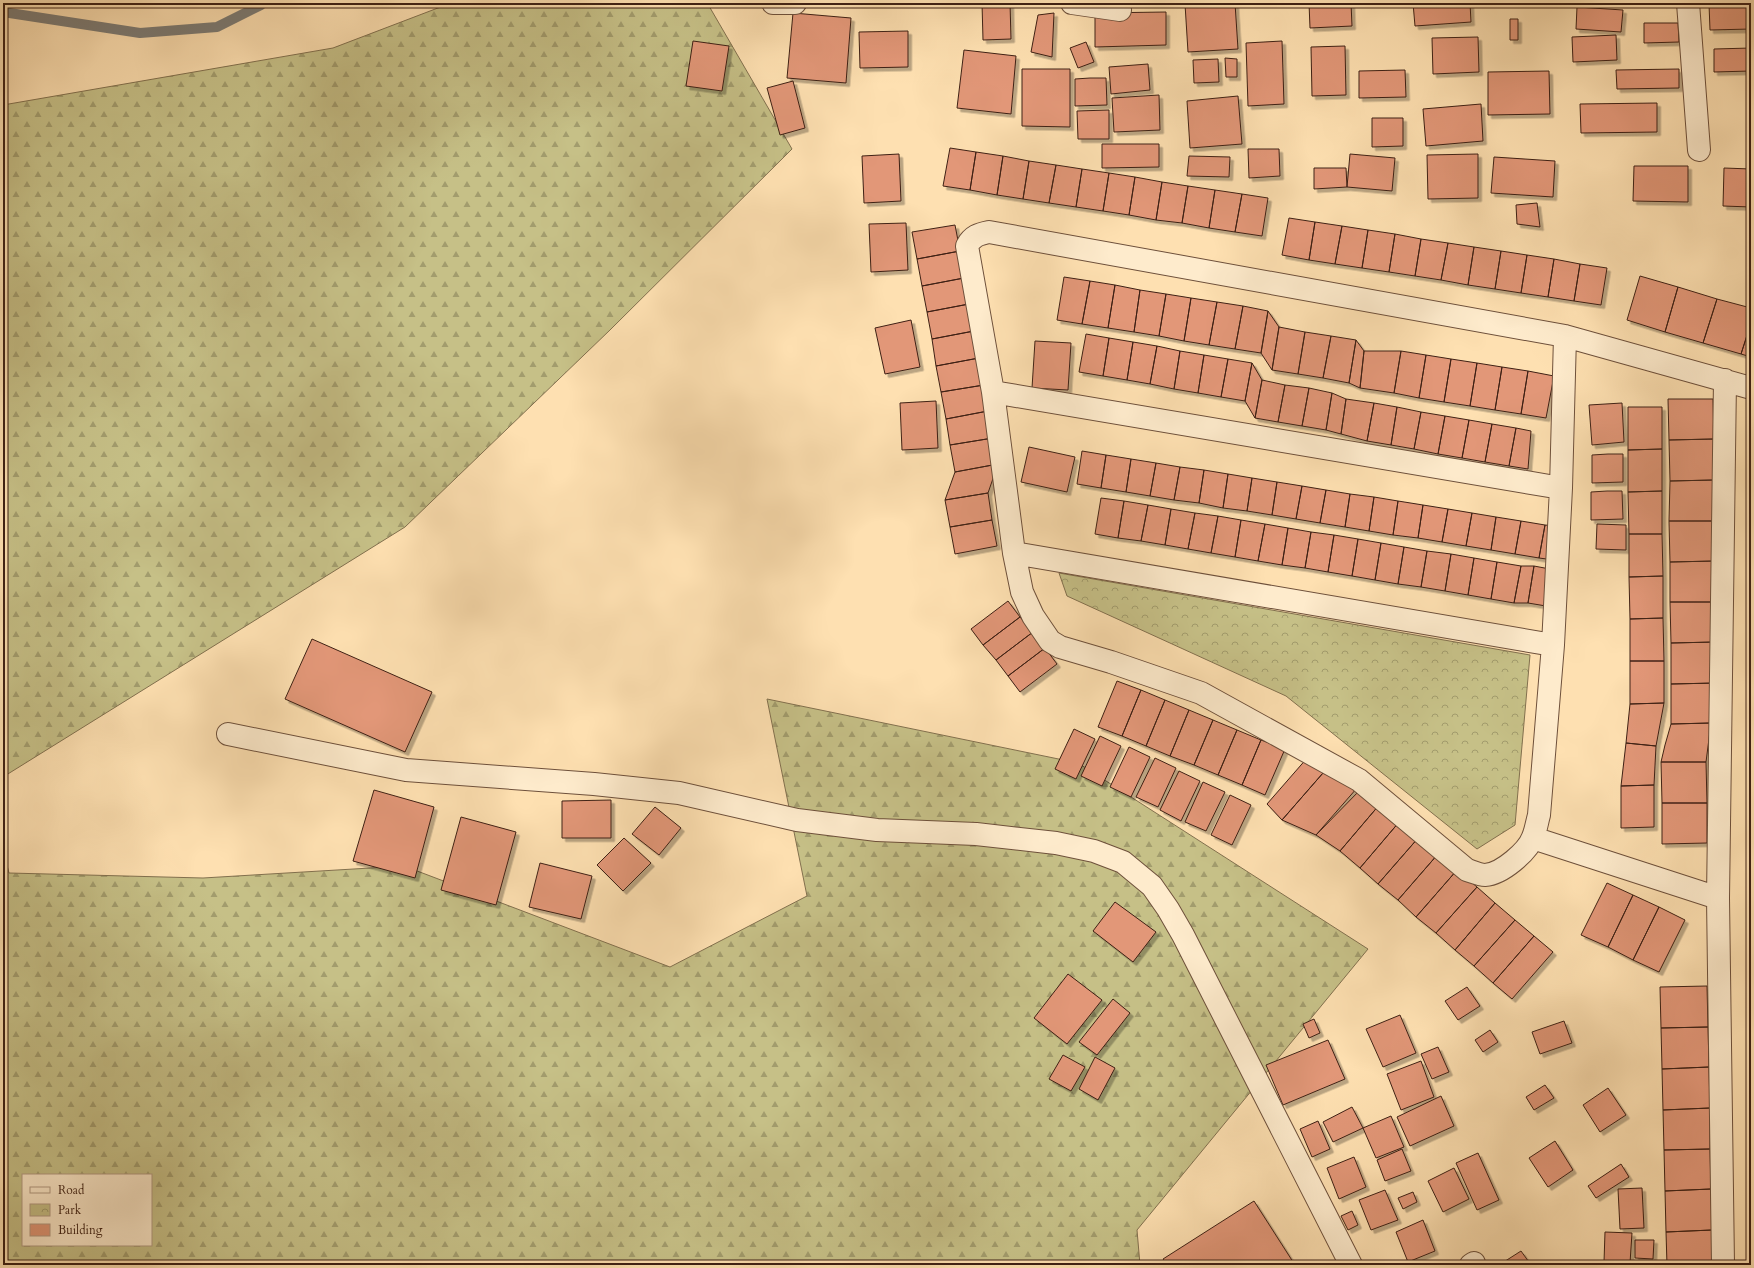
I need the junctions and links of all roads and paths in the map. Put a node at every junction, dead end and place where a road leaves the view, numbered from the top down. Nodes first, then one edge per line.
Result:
1 (773, 3) edge
2 (795, 3) edge
3 (1072, 3) edge
4 (1688, 3) edge
5 (1120, 10) dead end
6 (1699, 150) dead end
7 (1565, 336) junction
8 (1725, 380) junction
9 (1751, 388) edge
10 (993, 392) junction
11 (1561, 488) junction
12 (1014, 553) junction
13 (1553, 644) junction
14 (228, 734) dead end
15 (1533, 838) junction
16 (1718, 898) junction
17 (1350, 1265) edge
18 (1722, 1265) edge

1 - 2 street
3 - 5 street
4 - 6 street
7 - 8 street
7 - 10 street
7 - 11 street
8 - 9 street
8 - 16 street
10 - 11 street
10 - 12 street
11 - 13 street
12 - 13 street
12 - 15 street
13 - 15 street
14 - 17 street
15 - 16 street
16 - 18 street

